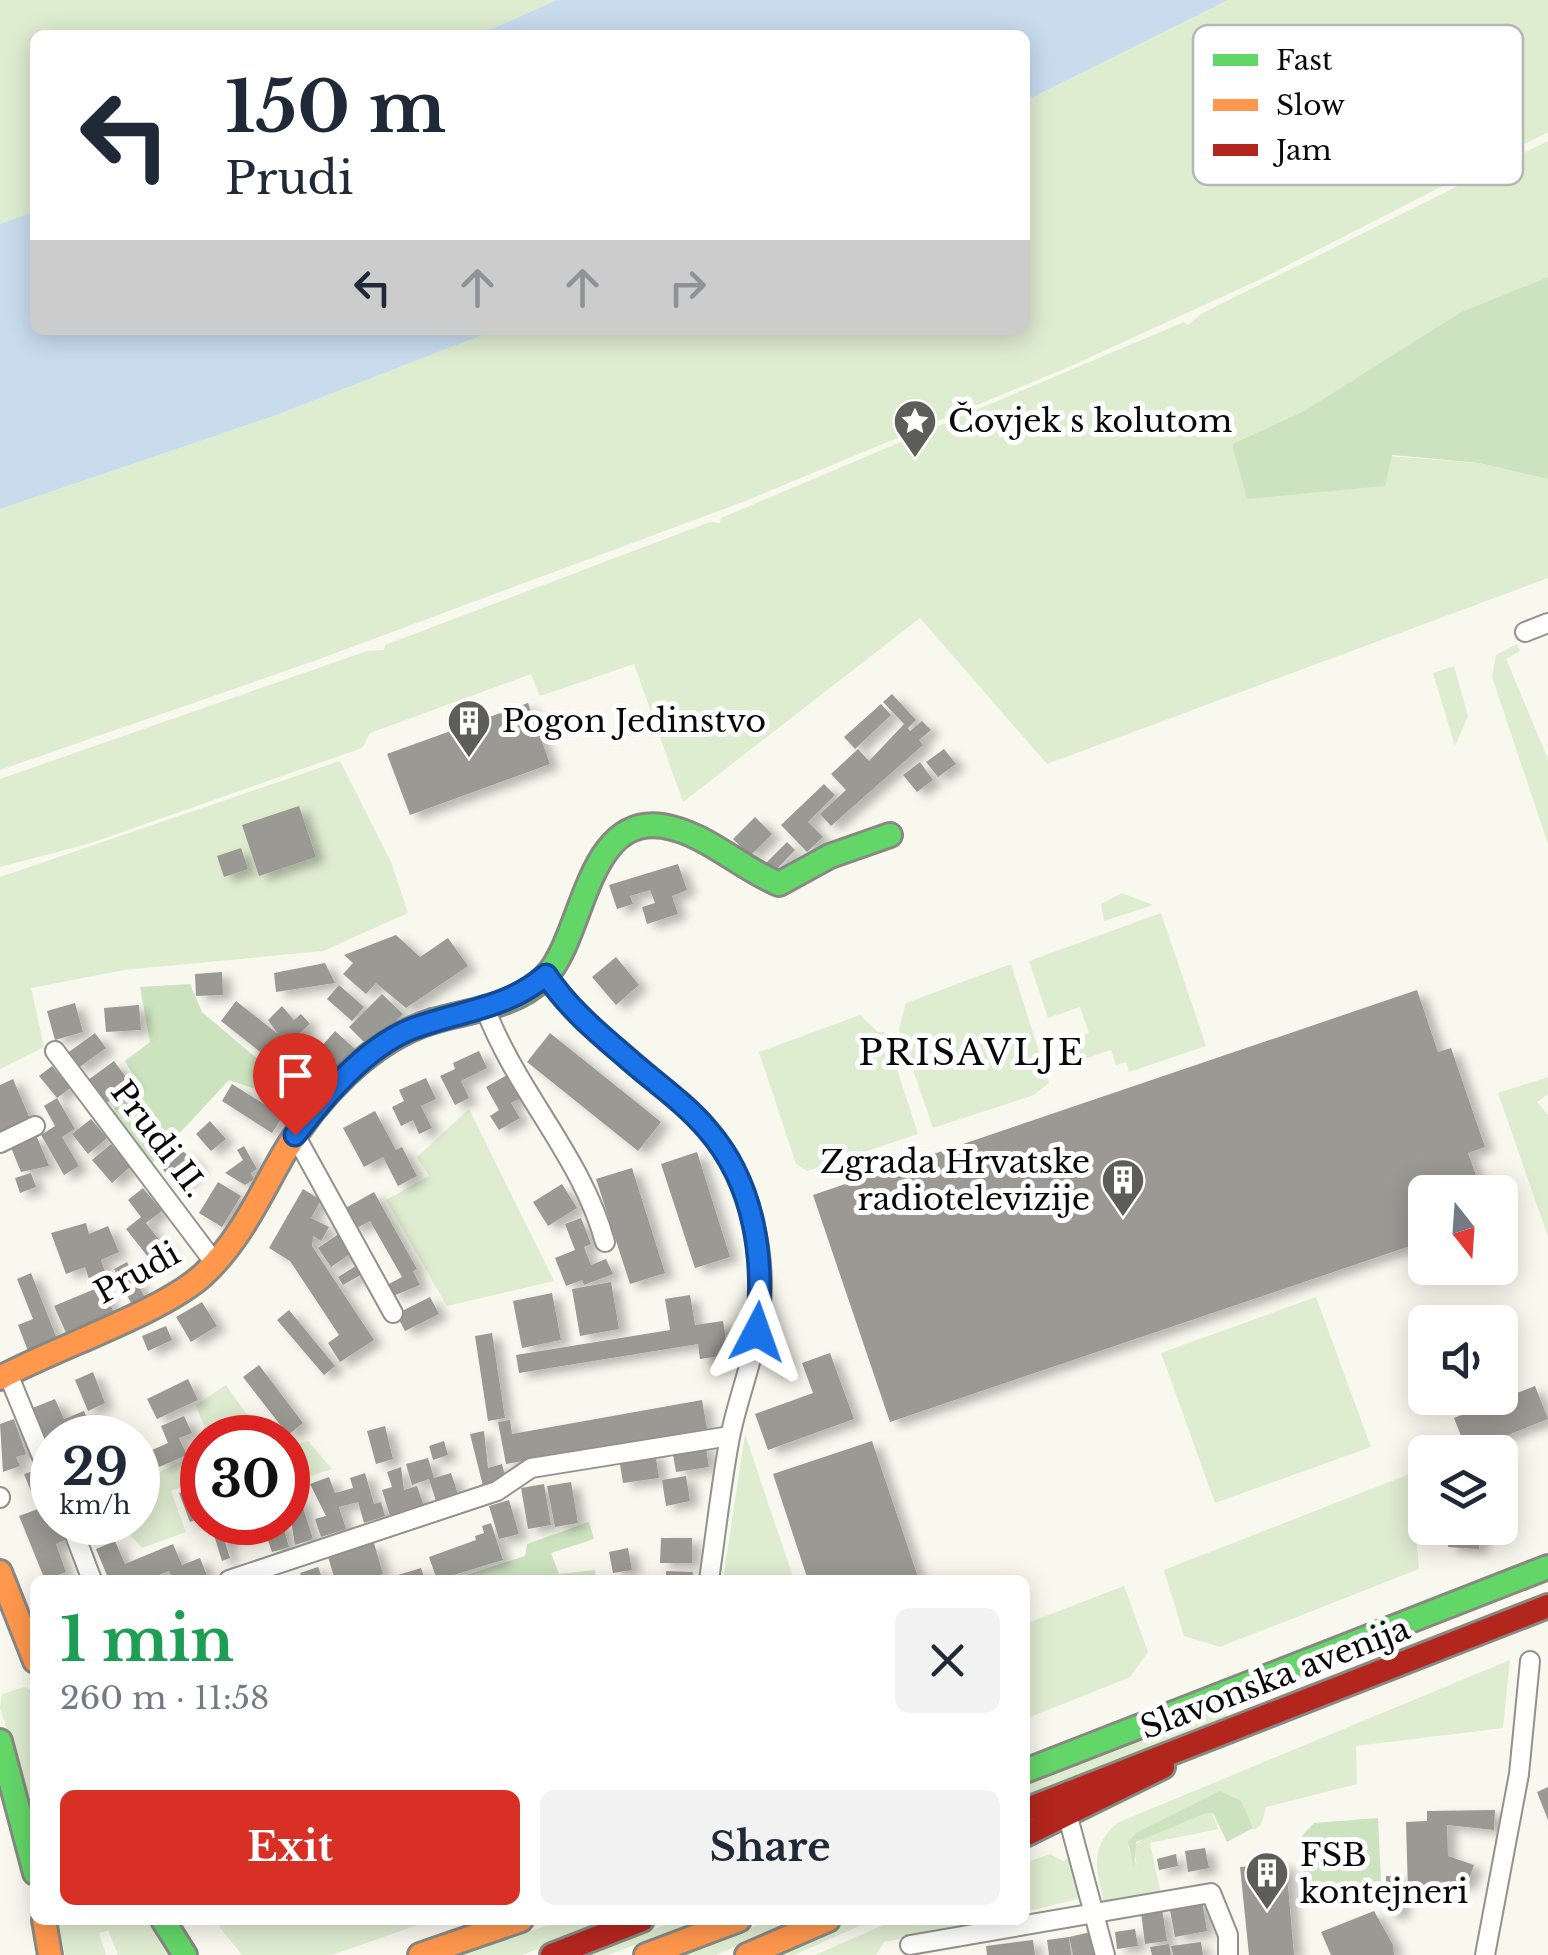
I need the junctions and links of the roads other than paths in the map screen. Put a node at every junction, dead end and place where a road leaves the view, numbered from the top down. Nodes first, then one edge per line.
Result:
1 (1548, 624) edge
2 (1525, 632) dead end
3 (890, 834) dead end
4 (546, 975) junction
5 (485, 1008) junction
6 (55, 1051) dead end
7 (35, 1126) dead end
8 (295, 1135) junction
9 (0, 1142) edge
10 (604, 1242) dead end
11 (214, 1262) junction
12 (393, 1313) dead end
13 (4, 1376) edge
14 (30, 1433) edge
15 (730, 1436) junction
16 (79, 1545) edge
17 (1548, 1567) edge
18 (0, 1572) edge
19 (90, 1575) edge
20 (245, 1575) edge
21 (709, 1575) edge
22 (1548, 1606) edge
23 (30, 1648) edge
24 (1530, 1661) dead end
25 (1208, 1738) junction
26 (0, 1741) edge
27 (1030, 1766) edge
28 (1030, 1808) edge
29 (1068, 1817) junction
30 (1030, 1833) edge
31 (30, 1855) edge
32 (1096, 1914) junction
33 (45, 1925) edge
34 (506, 1925) edge
35 (629, 1925) edge
36 (726, 1925) edge
37 (816, 1925) edge
38 (174, 1937) edge
39 (910, 1945) dead end
40 (50, 1955) edge
41 (196, 1955) edge
42 (420, 1955) edge
43 (552, 1955) edge
44 (646, 1955) edge
45 (747, 1955) edge
46 (1105, 1955) edge
47 (1228, 1955) edge
48 (1484, 1955) edge

1 - 2 street
3 - 4 main road
4 - 5 main road, Prudi
4 - 15 street
5 - 8 main road, Prudi
5 - 10 street
6 - 11 street, Prudi II.
7 - 9 street
8 - 11 main road, Prudi
8 - 12 street
11 - 13 main road, Prudi
13 - 14 street
15 - 20 street
15 - 21 street
16 - 19 street
17 - 27 main road, Slavonska avenija
18 - 23 main road
22 - 25 main road, Slavonska avenija
24 - 48 street
25 - 28 main road, Slavonska avenija
25 - 29 main road
26 - 31 main road
29 - 30 main road
29 - 32 street
32 - 39 street
32 - 46 street
32 - 47 street
33 - 40 main road
34 - 42 main road
35 - 43 main road
36 - 44 main road
37 - 45 main road
38 - 41 main road

